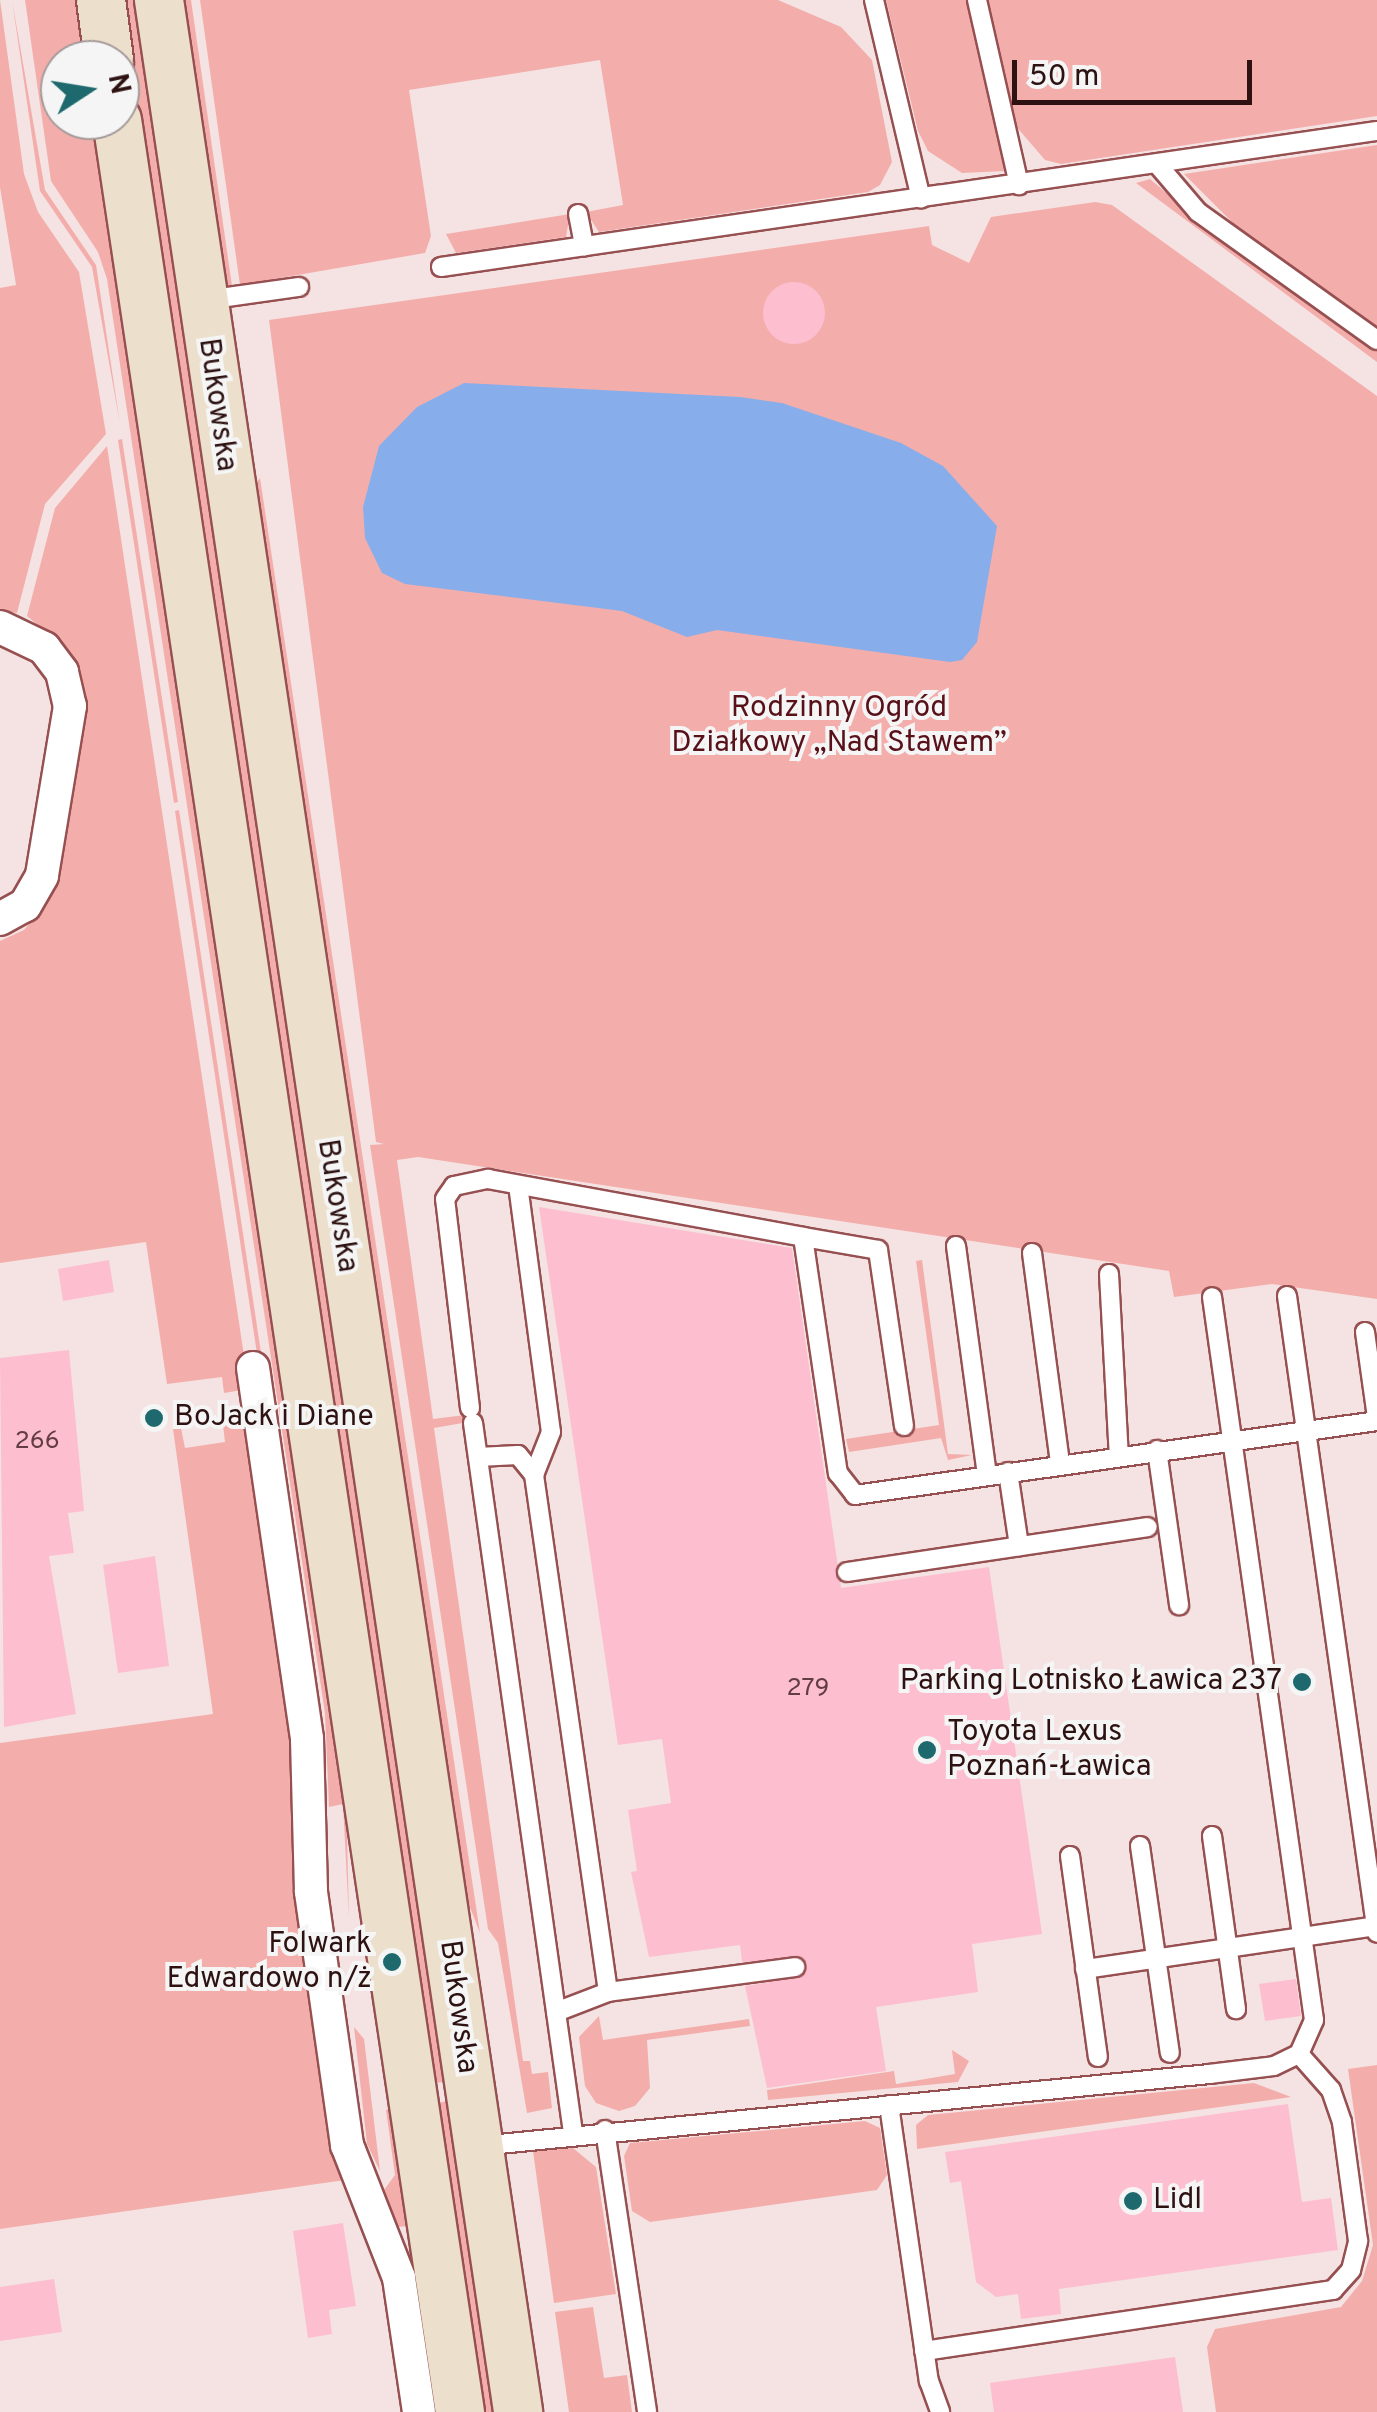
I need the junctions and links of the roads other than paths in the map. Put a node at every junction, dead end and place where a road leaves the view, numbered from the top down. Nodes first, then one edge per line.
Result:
1 (101, 0) edge
2 (159, 0) edge
3 (874, 0) edge
4 (976, 0) edge
5 (106, 40) edge
6 (1377, 132) edge
7 (120, 140) edge
8 (1156, 164) junction
9 (1019, 184) junction
10 (921, 200) junction
11 (578, 214) dead end
12 (584, 246) junction
13 (441, 266) dead end
14 (299, 287) dead end
15 (200, 300) junction
16 (1377, 340) edge
17 (0, 627) edge
18 (0, 920) edge
19 (518, 1185) junction
20 (803, 1237) junction
21 (956, 1246) dead end
22 (1032, 1253) dead end
23 (1109, 1274) dead end
24 (1287, 1296) dead end
25 (1212, 1297) dead end
26 (1365, 1332) dead end
27 (253, 1368) dead end
28 (1377, 1419) edge
29 (904, 1426) dead end
30 (1306, 1432) junction
31 (1233, 1442) junction
32 (1158, 1450) junction
33 (1120, 1456) junction
34 (478, 1457) junction
35 (1060, 1464) junction
36 (1008, 1472) junction
37 (987, 1475) junction
38 (534, 1476) junction
39 (1148, 1527) dead end
40 (1019, 1546) junction
41 (847, 1572) dead end
42 (1179, 1604) dead end
43 (1212, 1836) dead end
44 (1140, 1846) dead end
45 (1070, 1856) dead end
46 (1377, 1928) edge
47 (1303, 1937) junction
48 (1228, 1948) junction
49 (1156, 1959) junction
50 (795, 1967) dead end
51 (1086, 1969) junction
52 (608, 1992) junction
53 (1236, 2009) dead end
54 (556, 2012) junction
55 (1170, 2053) dead end
56 (1300, 2054) junction
57 (1098, 2057) dead end
58 (889, 2106) junction
59 (605, 2130) junction
60 (574, 2133) junction
61 (478, 2146) junction
62 (924, 2352) junction
63 (419, 2412) edge
64 (460, 2412) edge
65 (518, 2412) edge
66 (647, 2412) edge
67 (940, 2412) edge

1 - 5 main road
2 - 15 main road, Bukowska
3 - 10 lane
4 - 9 lane
6 - 8 lane
7 - 64 main road, Bukowska
8 - 9 lane
8 - 16 lane
9 - 10 lane
10 - 12 lane
11 - 12 lane
12 - 13 lane
14 - 15 lane
15 - 61 main road, Bukowska
17 - 18 street
19 - 20 lane
19 - 34 lane
19 - 38 lane
20 - 29 lane
20 - 37 lane
21 - 37 lane
22 - 35 lane
23 - 33 lane
24 - 30 lane
25 - 31 lane
26 - 28 lane
27 - 63 street
28 - 30 lane
30 - 31 lane
30 - 46 lane
31 - 32 lane
31 - 47 lane
32 - 33 lane
32 - 42 lane
33 - 35 lane
34 - 38 lane
34 - 54 lane
35 - 36 lane
36 - 37 lane
36 - 40 lane
38 - 52 lane
39 - 40 lane
40 - 41 lane
43 - 48 lane
44 - 49 lane
45 - 51 lane
46 - 47 lane
47 - 48 lane
47 - 56 lane
48 - 49 lane
48 - 53 lane
49 - 51 lane
49 - 55 lane
50 - 52 lane
51 - 57 lane
52 - 54 lane
54 - 60 lane
56 - 58 lane
56 - 62 lane
58 - 59 lane
58 - 62 lane
59 - 60 lane
59 - 66 lane
60 - 61 lane
61 - 65 main road, Bukowska
62 - 67 lane

